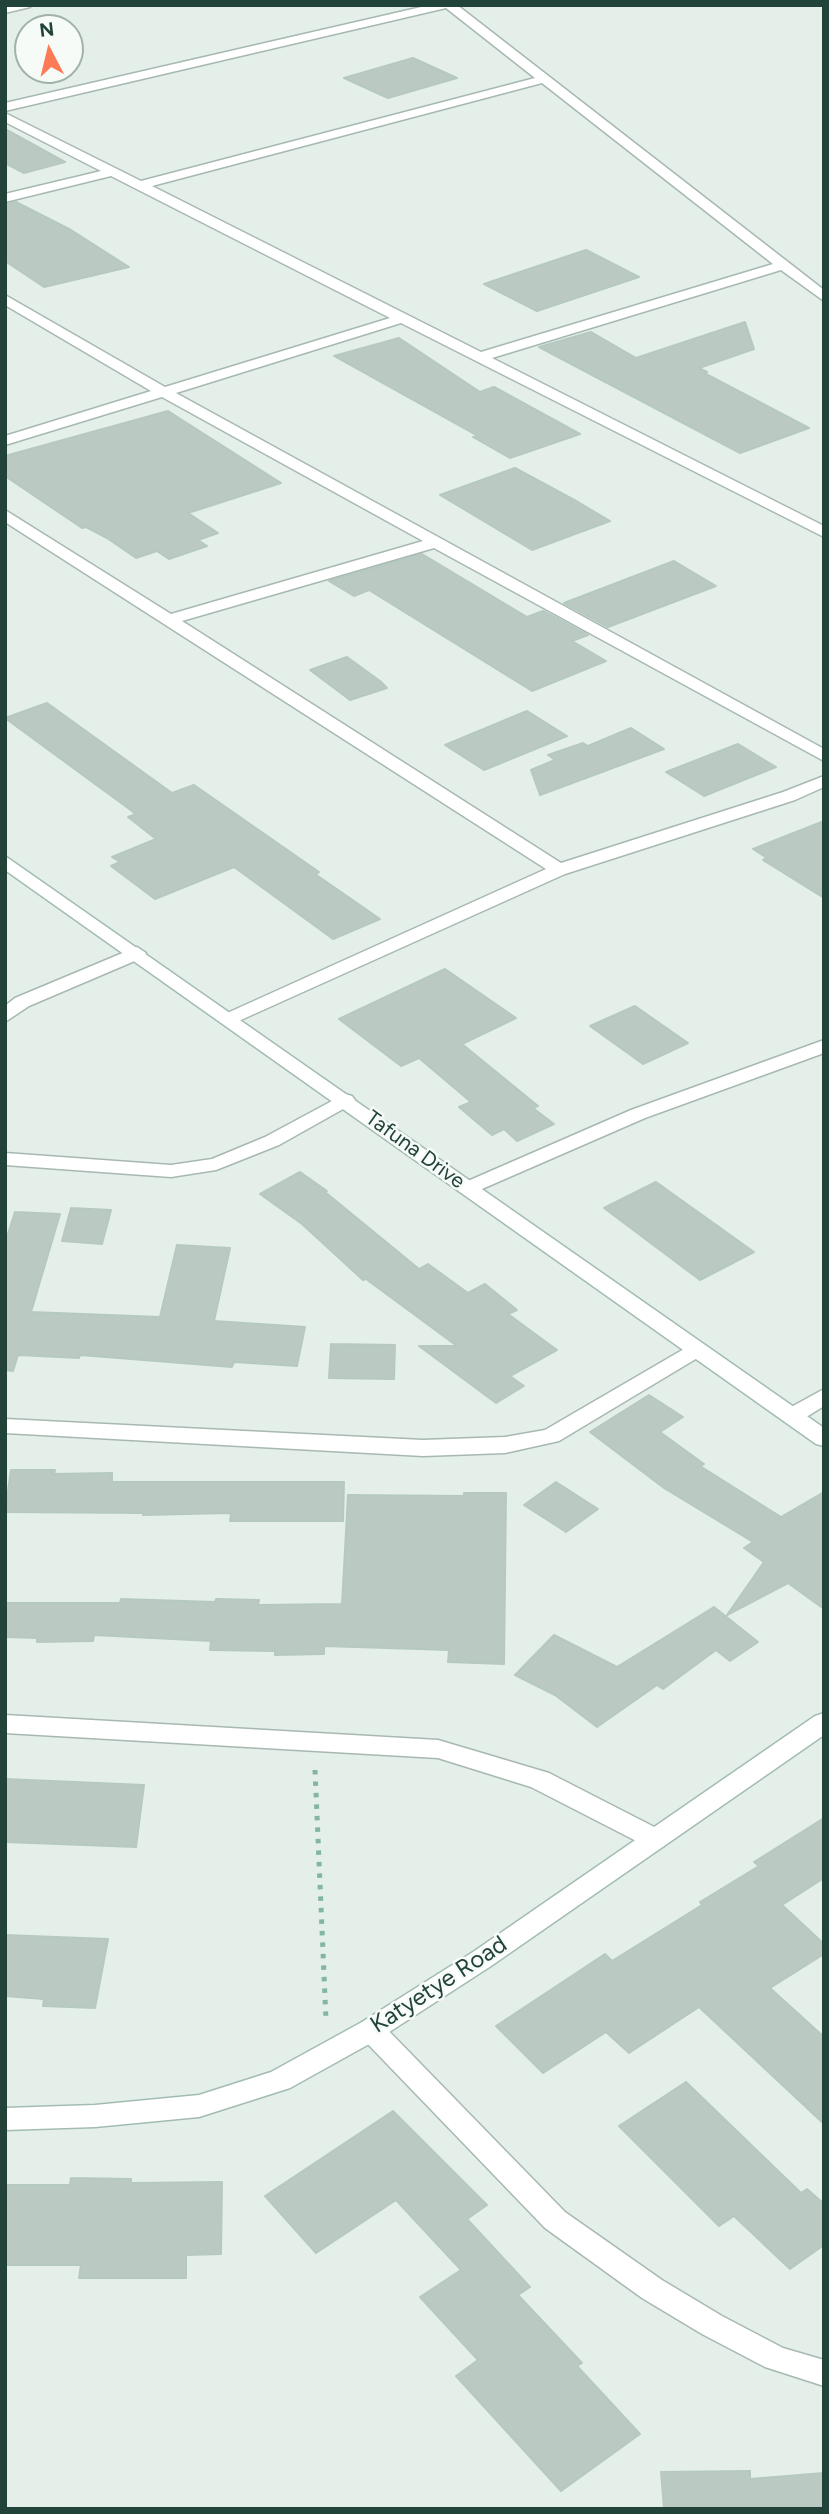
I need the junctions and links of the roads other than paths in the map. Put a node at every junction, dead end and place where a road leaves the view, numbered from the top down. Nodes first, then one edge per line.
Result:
1 (26, 5) edge
2 (448, 5) edge
3 (5, 10) edge
4 (544, 79) junction
5 (5, 107) edge
6 (5, 117) edge
7 (112, 172) junction
8 (141, 186) junction
9 (5, 198) edge
10 (783, 265) junction
11 (824, 297) edge
12 (5, 299) edge
13 (400, 319) junction
14 (481, 357) junction
15 (163, 392) junction
16 (5, 441) edge
17 (5, 515) edge
18 (824, 532) edge
19 (434, 543) junction
20 (169, 620) junction
21 (824, 756) edge
22 (824, 780) edge
23 (5, 861) edge
24 (559, 870) junction
25 (137, 953) junction
26 (5, 1016) edge
27 (232, 1018) junction
28 (824, 1046) edge
29 (345, 1100) junction
30 (5, 1159) edge
31 (468, 1188) junction
32 (696, 1349) junction
33 (824, 1396) edge
34 (792, 1416) junction
35 (5, 1426) edge
36 (824, 1439) edge
37 (824, 1723) edge
38 (5, 1724) edge
39 (655, 1839) junction
40 (371, 2030) junction
41 (5, 2119) edge
42 (824, 2373) edge

1 - 3 street
2 - 4 street
2 - 5 street
4 - 8 street
4 - 10 street
6 - 7 street
7 - 8 street
7 - 9 street
8 - 13 street
10 - 11 street
10 - 14 street
12 - 15 street
13 - 14 street
13 - 15 street
14 - 18 street
15 - 16 street
15 - 19 street
17 - 20 street
19 - 20 street
19 - 21 street
20 - 24 street
22 - 24 street
23 - 25 street, Tafuna Drive
24 - 27 street
25 - 26 street
25 - 27 street, Tafuna Drive
27 - 29 street, Tafuna Drive
28 - 31 street
29 - 30 street
29 - 31 street, Tafuna Drive
31 - 32 street, Tafuna Drive
32 - 34 street, Tafuna Drive
32 - 35 street
33 - 34 street
34 - 36 street, Tafuna Drive
37 - 39 street, Katyetye Road
38 - 39 street
39 - 40 street, Katyetye Road
40 - 41 street, Katyetye Road
40 - 42 street

